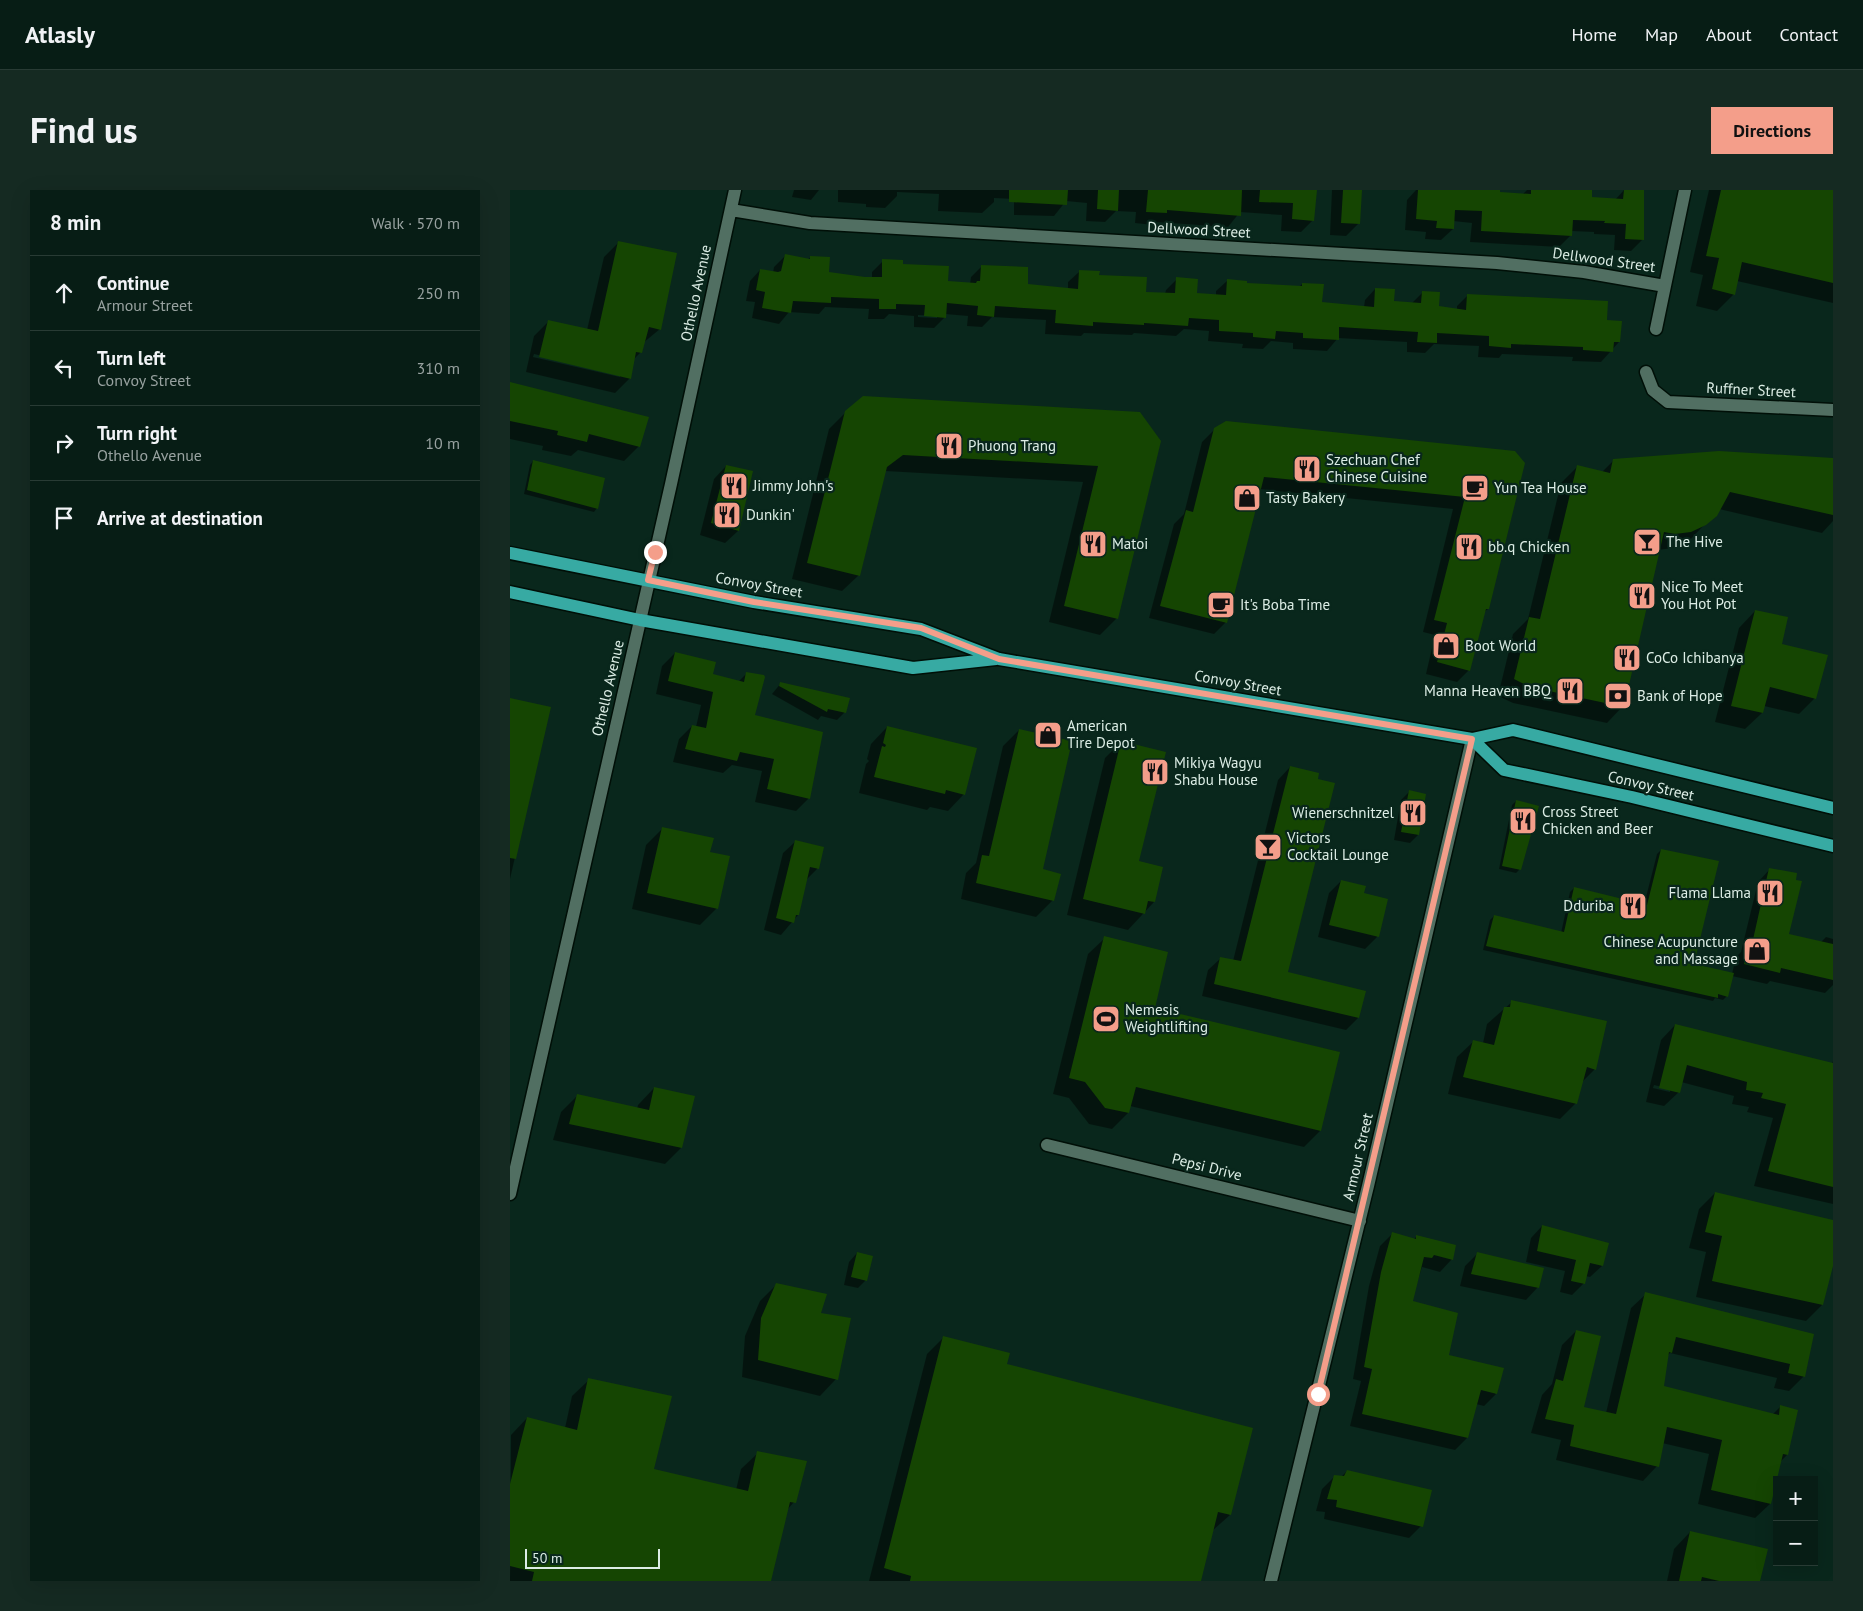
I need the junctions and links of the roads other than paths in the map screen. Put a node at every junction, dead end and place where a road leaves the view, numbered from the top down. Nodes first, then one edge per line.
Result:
1 (1685, 190) edge
2 (731, 191) edge
3 (731, 210) junction
4 (1665, 286) junction
5 (1656, 329) dead end
6 (1646, 372) dead end
7 (1833, 410) edge
8 (510, 553) edge
9 (648, 580) junction
10 (510, 592) edge
11 (640, 620) junction
12 (999, 659) junction
13 (1472, 739) junction
14 (1833, 808) edge
15 (1833, 846) edge
16 (1047, 1145) dead end
17 (510, 1194) edge
18 (1360, 1221) junction
19 (1271, 1581) edge

1 - 4 street
2 - 3 street, Othello Avenue
3 - 4 street, Dellwood Street
3 - 9 street, Othello Avenue
4 - 5 street
6 - 7 street, Ruffner Street
8 - 9 main road, Convoy Street
9 - 11 street, Othello Avenue
9 - 12 main road, Convoy Street
10 - 11 main road, Convoy Street
11 - 12 main road, Convoy Street
11 - 17 street, Othello Avenue
12 - 13 main road, Convoy Street
13 - 14 main road, Convoy Street
13 - 15 main road, Convoy Street
13 - 18 street, Armour Street
16 - 18 street, Pepsi Drive
18 - 19 street, Armour Street

